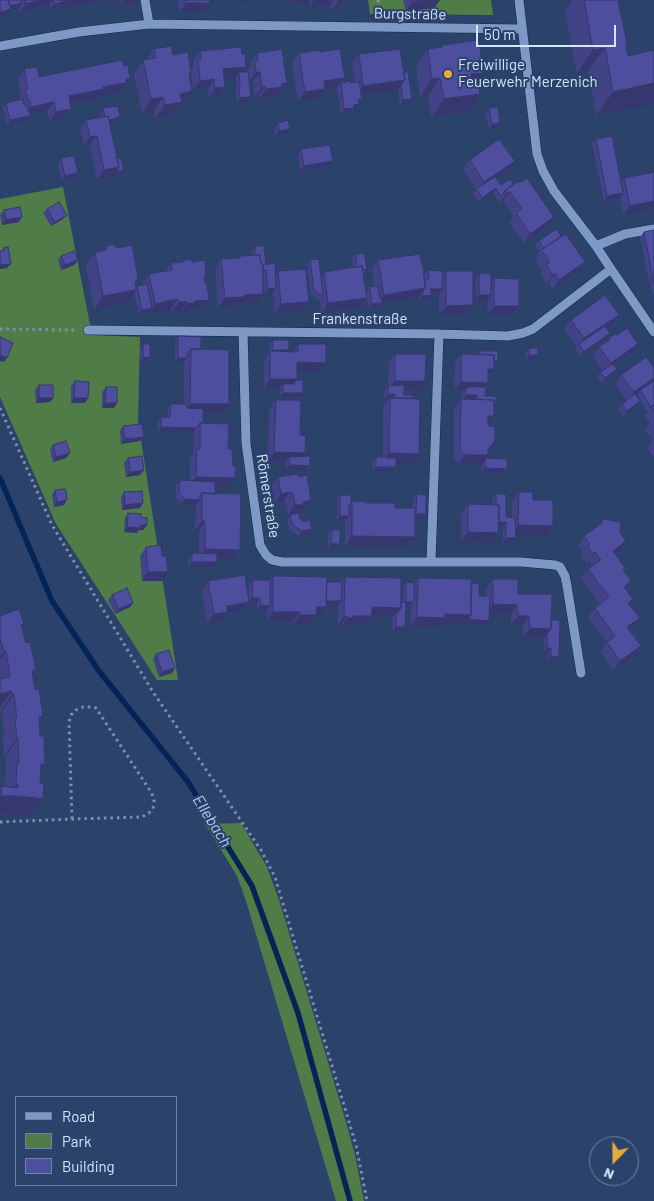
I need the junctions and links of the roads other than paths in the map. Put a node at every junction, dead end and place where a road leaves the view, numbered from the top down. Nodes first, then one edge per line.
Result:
1 (145, 0) edge
2 (519, 0) edge
3 (149, 24) junction
4 (522, 29) junction
5 (0, 46) edge
6 (654, 229) edge
7 (596, 246) junction
8 (611, 269) junction
9 (88, 330) road end
10 (654, 331) edge
11 (243, 332) junction
12 (440, 334) junction
13 (431, 562) junction
14 (582, 674) dead end

1 - 3 street
2 - 4 street
3 - 4 street, Burgstraße
3 - 5 street, Burgstraße
4 - 7 street
6 - 7 street
7 - 8 street
8 - 10 street
8 - 12 street, Frankenstraße
9 - 11 street, Frankenstraße
11 - 12 street, Frankenstraße
11 - 13 street, Römerstraße
12 - 13 street
13 - 14 street, Römerstraße

